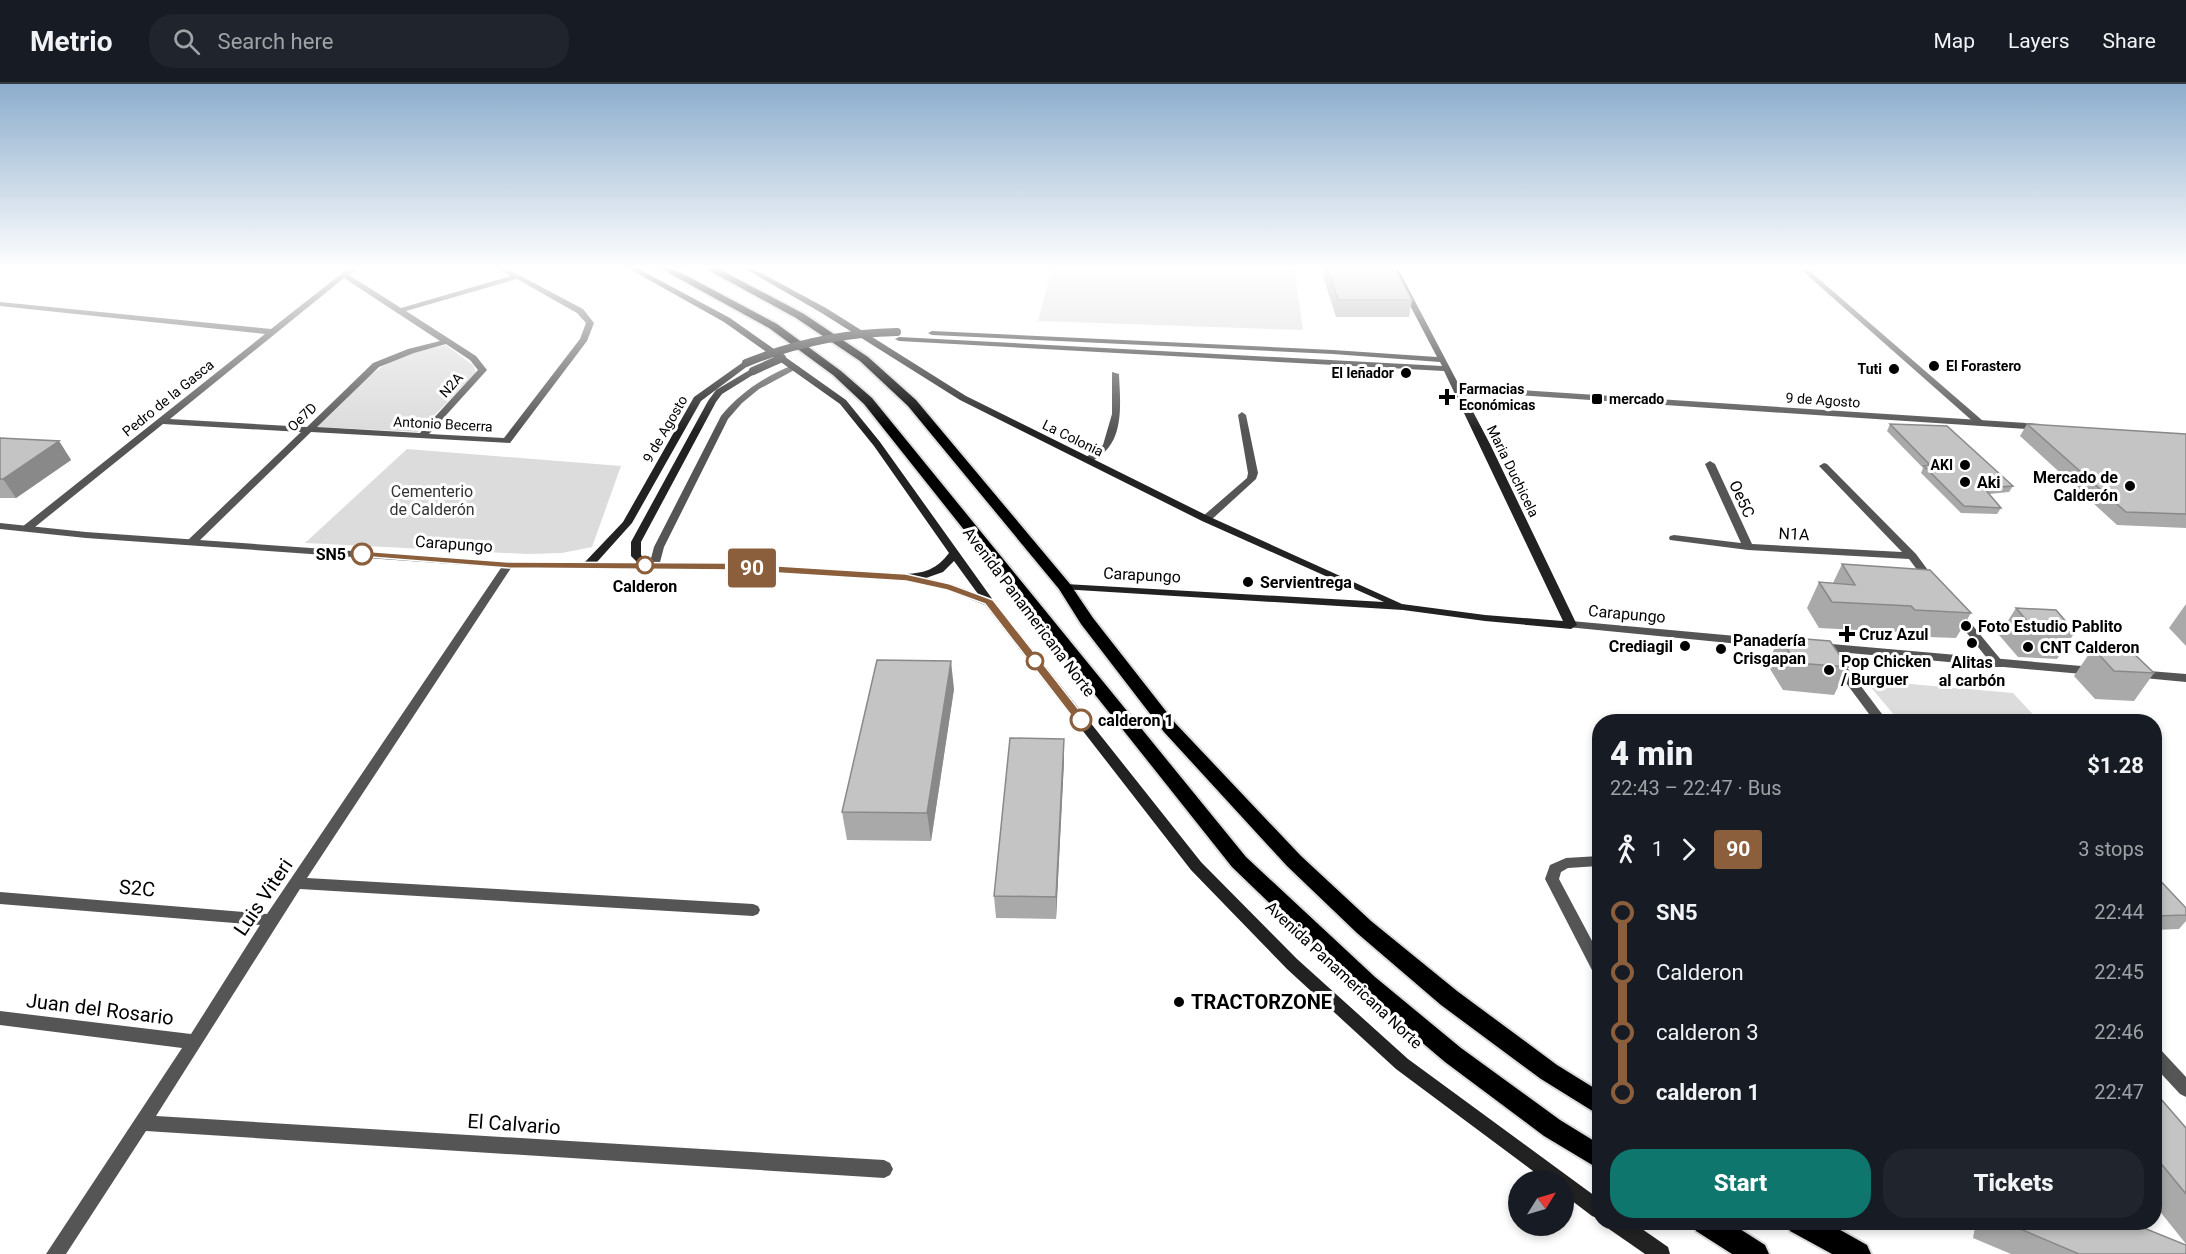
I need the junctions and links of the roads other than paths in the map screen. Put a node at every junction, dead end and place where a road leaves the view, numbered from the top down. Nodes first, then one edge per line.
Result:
1 (169, 322) edge
2 (285, 322) edge
3 (416, 322) edge
4 (589, 322) edge
5 (729, 322) edge
6 (765, 322) edge
7 (808, 322) edge
8 (844, 322) edge
9 (1423, 322) edge
10 (1864, 322) edge
11 (272, 332) junction
12 (448, 341) junction
13 (1445, 364) junction
14 (750, 367) junction
15 (796, 367) junction
16 (1115, 374) dead end
17 (1458, 388) junction
18 (1242, 415) dead end
19 (162, 421) junction
20 (1980, 423) junction
21 (2056, 427) edge
22 (309, 430) junction
23 (422, 436) junction
24 (1088, 460) junction
25 (1710, 464) dead end
26 (1824, 466) dead end
27 (1206, 519) junction
28 (0, 526) edge
29 (26, 529) junction
30 (1674, 538) dead end
31 (192, 542) junction
32 (1748, 547) junction
33 (954, 554) junction
34 (1912, 556) junction
35 (508, 565) junction
36 (588, 565) junction
37 (650, 565) junction
38 (906, 577) junction
39 (1065, 586) junction
40 (989, 602) junction
41 (1403, 607) junction
42 (1571, 626) junction
43 (1825, 648) junction
44 (1998, 664) junction
45 (2104, 672) edge
46 (2127, 674) edge
47 (2186, 678) edge
48 (1876, 714) edge
49 (1592, 861) edge
50 (298, 883) junction
51 (0, 898) edge
52 (753, 910) dead end
53 (272, 920) junction
54 (1592, 956) edge
55 (0, 1018) edge
56 (195, 1042) junction
57 (2162, 1063) edge
58 (2186, 1089) edge
59 (1592, 1100) edge
60 (142, 1123) junction
61 (1592, 1153) edge
62 (884, 1169) dead end
63 (1545, 1170) edge
64 (1574, 1191) edge
65 (1592, 1205) edge
66 (1627, 1230) edge
67 (1718, 1230) edge
68 (1814, 1230) edge
69 (55, 1254) edge
70 (1661, 1254) edge
71 (1756, 1254) edge
72 (1858, 1254) edge

1 - 11 street
2 - 11 street, Pedro de la Gasca
3 - 12 street, N2A
4 - 23 street, Antonio Becerra
5 - 15 main road, Avenida Panamericana Norte
6 - 61 highway, Avenida Panamericana Norte
7 - 39 highway
8 - 24 main road, La Colonia
9 - 13 main road, Maria Duchicela
10 - 20 street
11 - 19 street, Pedro de la Gasca
12 - 22 street, Oe7D
12 - 23 street, N2A
13 - 14 main road, 9 de Agosto, bridge
13 - 17 main road, Maria Duchicela
14 - 36 main road, 9 de Agosto
14 - 37 main road, 9 de Agosto
15 - 33 main road, Avenida Panamericana Norte
15 - 37 street
16 - 24 street
17 - 20 street, 9 de Agosto
17 - 42 main road, Maria Duchicela
18 - 27 street
19 - 22 street, Antonio Becerra
19 - 29 street, Pedro de la Gasca
20 - 21 street, 9 de Agosto
22 - 23 street, Antonio Becerra
22 - 31 street, Oe7D
24 - 27 main road, La Colonia
25 - 32 street, Oe5C
26 - 34 street
27 - 41 main road, La Colonia
28 - 29 street, Carapungo
29 - 31 street, Carapungo
30 - 32 street, N1A
31 - 35 street, Carapungo
32 - 34 street, N1A
33 - 38 main road, Carapungo
33 - 40 main road, Avenida Panamericana Norte
34 - 44 street
35 - 36 street, Carapungo
35 - 50 street, Luis Viteri
36 - 37 main road, Carapungo
37 - 38 main road, Carapungo
38 - 40 main road, Carapungo
39 - 41 main road, Carapungo
39 - 59 highway
40 - 63 main road, Avenida Panamericana Norte
41 - 42 main road, Carapungo
42 - 43 street, Carapungo
43 - 44 street, Carapungo
43 - 48 street
44 - 45 street, Carapungo
46 - 47 street
49 - 54 street
50 - 52 street
50 - 53 street, Luis Viteri
51 - 53 street, S2C
53 - 56 street, Luis Viteri
55 - 56 street, Juan del Rosario
56 - 60 street, Luis Viteri
57 - 58 street
60 - 62 street, El Calvario
60 - 69 street, Luis Viteri
64 - 65 main road
66 - 70 main road
67 - 71 highway
68 - 72 highway

